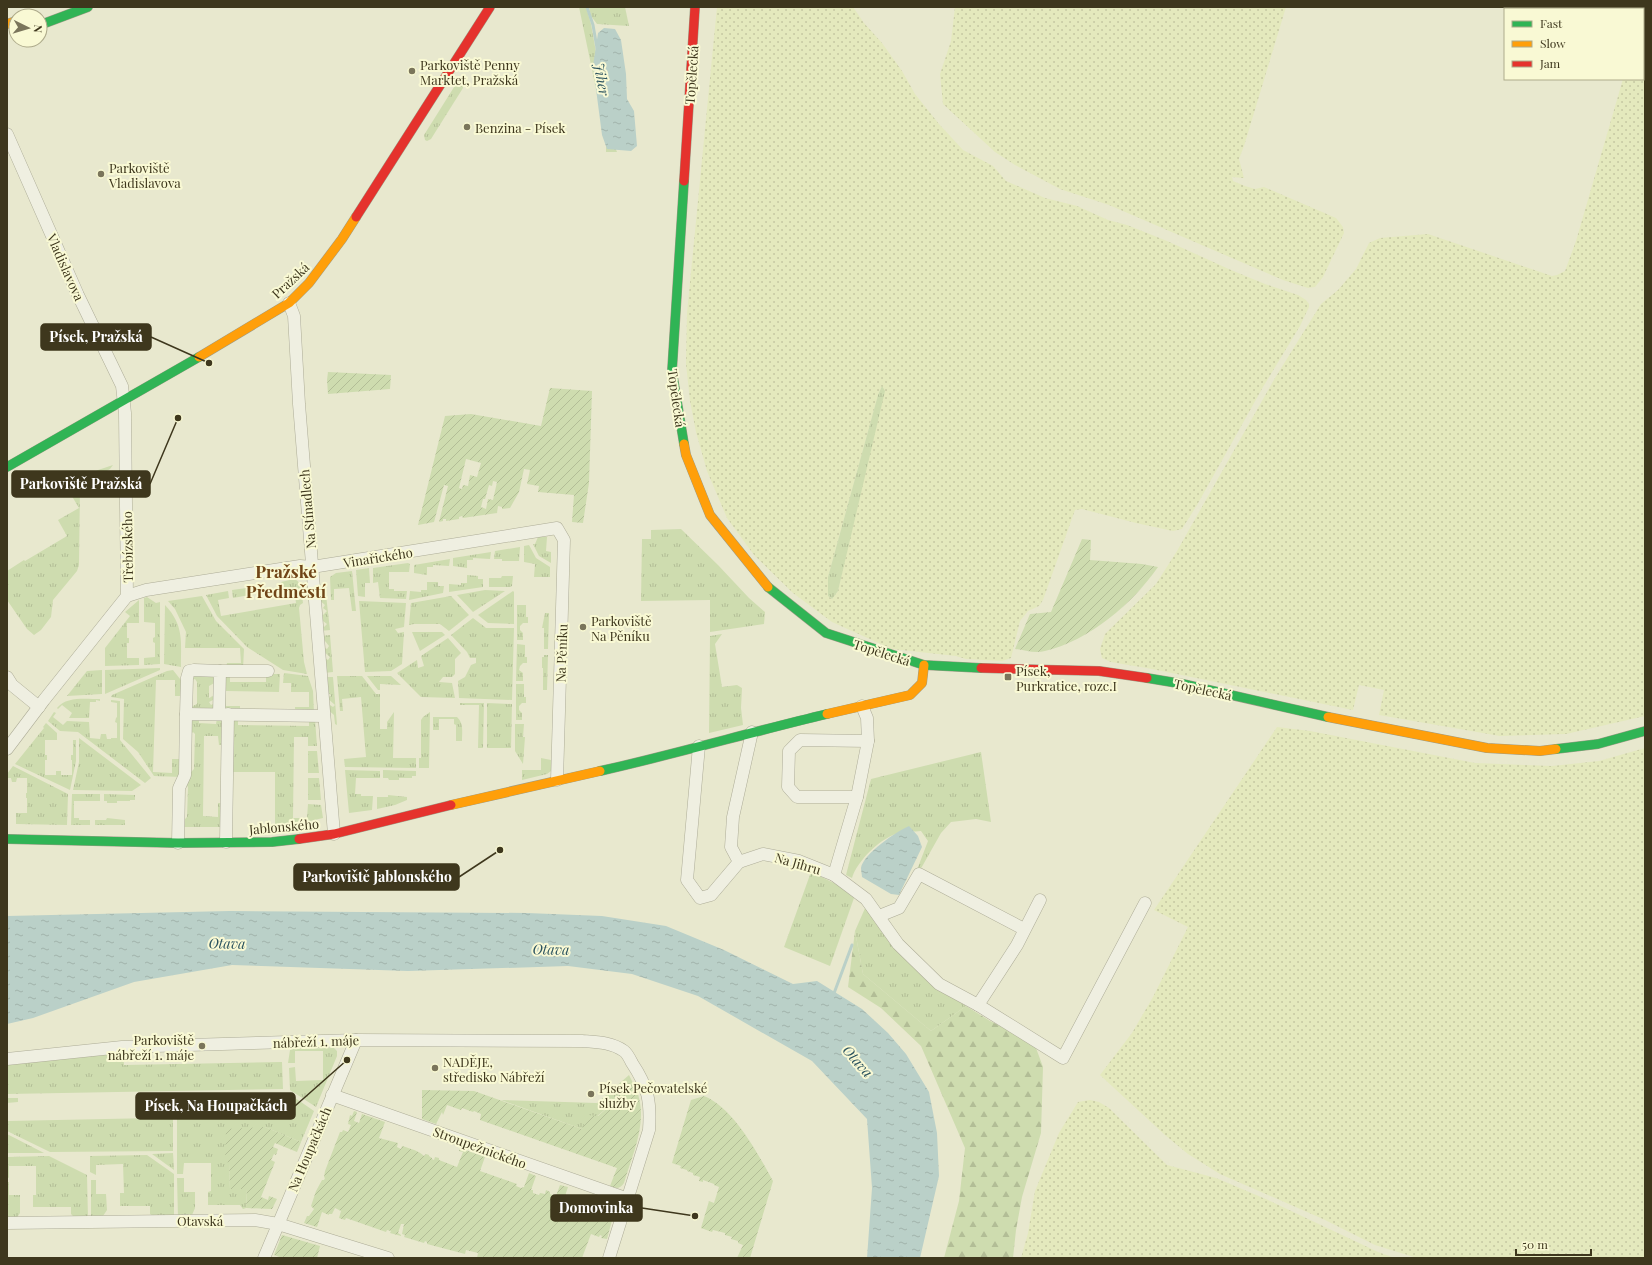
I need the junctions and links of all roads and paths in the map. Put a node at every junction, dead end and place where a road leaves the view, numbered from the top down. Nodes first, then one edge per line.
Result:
1 (88, 7) edge
2 (490, 7) edge
3 (695, 7) edge
4 (48, 22) edge
5 (7, 134) edge
6 (289, 303) junction
7 (124, 399) junction
8 (7, 468) edge
9 (557, 528) joint
10 (312, 567) junction
11 (127, 596) junction
12 (924, 665) junction
13 (220, 671) junction
14 (268, 671) dead end
15 (7, 677) edge
16 (862, 706) junction
17 (39, 707) junction
18 (186, 714) junction
19 (223, 714) junction
20 (324, 716) junction
21 (1645, 731) edge
22 (752, 732) junction
23 (868, 741) junction
24 (699, 746) junction
25 (7, 749) edge
26 (557, 780) junction
27 (857, 797) junction
28 (334, 834) junction
29 (7, 839) edge
30 (178, 842) junction
31 (226, 842) junction
32 (739, 862) junction
33 (834, 875) junction
34 (1040, 900) dead end
35 (1145, 903) dead end
36 (878, 916) junction
37 (1024, 929) junction
38 (978, 1005) junction
39 (356, 1040) junction
40 (7, 1059) edge
41 (332, 1095) junction
42 (628, 1200) junction
43 (7, 1223) edge
44 (278, 1224) junction
45 (264, 1258) edge
46 (388, 1258) edge
47 (609, 1258) edge

1 - 4 main road
2 - 6 main road, Pražská
3 - 12 main road, Topělecká
5 - 7 street, Vladislavova
6 - 7 main road, Pražská
6 - 10 street, Na Stínadlech
7 - 8 main road, Pražská
7 - 11 street, Třebízského
9 - 10 street, Vinařického
9 - 26 street, Na Pěníku
10 - 11 street, Vinařického
10 - 20 street, Na Stínadlech
11 - 17 street, Třebízského
12 - 16 main road, Topělecká
12 - 21 main road, Topělecká
13 - 14 street
13 - 18 street
13 - 19 street
15 - 17 street
16 - 22 main road, Topělecká
16 - 23 street
17 - 25 street, Třebízského
18 - 19 street
18 - 30 street
19 - 20 street
19 - 31 street
20 - 28 street, Na Stínadlech
22 - 24 main road, Topělecká
22 - 32 street
23 - 27 street
23 - 27 street
24 - 26 main road, Topělecká
24 - 32 street
26 - 28 main road, Jablonského
27 - 33 street
28 - 31 main road, Jablonského
29 - 30 main road, Jablonského
30 - 31 main road, Jablonského
32 - 33 street, Na Jihru
33 - 36 street, Na Jihru
34 - 37 street
35 - 38 street, Na Jihru
36 - 37 street
36 - 38 street, Na Jihru
37 - 38 street
39 - 40 street, nábřeží 1. máje
39 - 41 street, Na Houpačkách
39 - 42 street, nábřeží 1. máje
41 - 42 street, Stroupežnického
41 - 44 street, Na Houpačkách
42 - 47 street
43 - 44 street, Otavská
44 - 45 street, Na Houpačkách
44 - 46 street, Otavská

